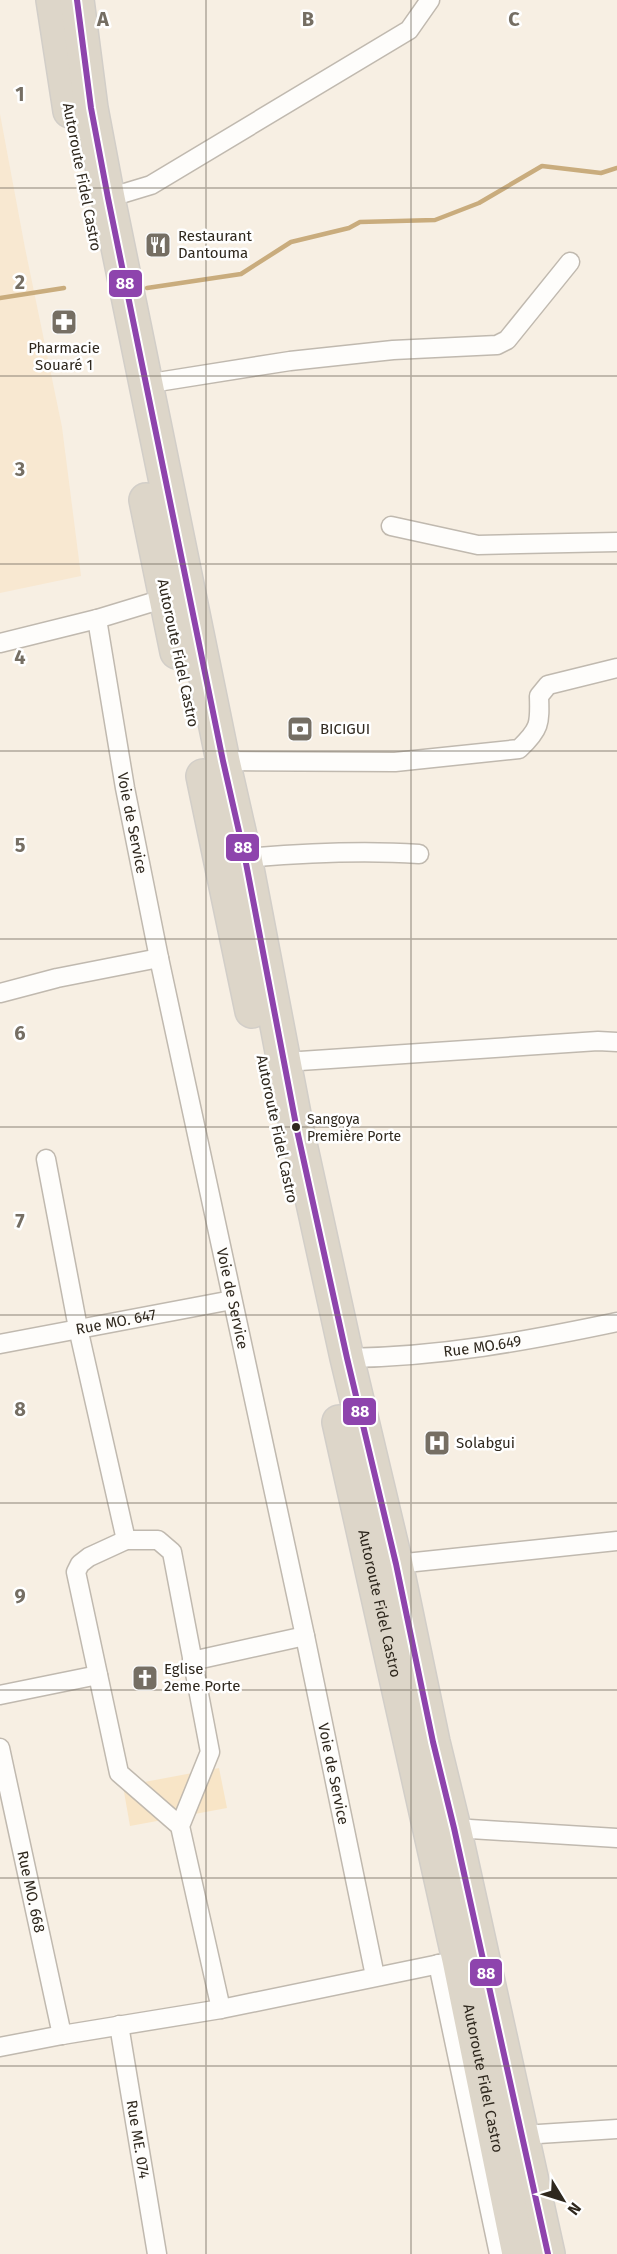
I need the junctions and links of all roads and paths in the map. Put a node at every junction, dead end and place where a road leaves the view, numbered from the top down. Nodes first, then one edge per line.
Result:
1 (53, 0) edge
2 (78, 0) edge
3 (430, 0) edge
4 (108, 198) junction
5 (570, 262) dead end
6 (145, 384) junction
7 (391, 526) dead end
8 (617, 542) edge
9 (166, 598) junction
10 (98, 619) junction
11 (0, 643) edge
12 (617, 668) edge
13 (223, 761) junction
14 (419, 854) dead end
15 (245, 858) junction
16 (159, 958) junction
17 (0, 993) edge
18 (617, 1042) edge
19 (285, 1062) junction
20 (46, 1159) dead end
21 (232, 1300) junction
22 (617, 1322) edge
23 (78, 1328) junction
24 (0, 1344) edge
25 (346, 1358) junction
26 (126, 1540) junction
27 (617, 1541) edge
28 (396, 1564) junction
29 (305, 1636) junction
30 (192, 1661) junction
31 (98, 1675) junction
32 (0, 1695) edge
33 (0, 1748) edge
34 (180, 1826) junction
35 (454, 1828) junction
36 (617, 1838) edge
37 (448, 1962) junction
38 (375, 1976) junction
39 (221, 2009) junction
40 (119, 2025) junction
41 (62, 2035) junction
42 (0, 2047) edge
43 (472, 2078) junction
44 (617, 2129) edge
45 (523, 2135) junction
46 (157, 2254) edge
47 (499, 2254) edge
48 (519, 2254) edge
49 (548, 2254) edge

1 - 9 highway, Autoroute Fidel Castro
2 - 4 highway, Autoroute Fidel Castro
3 - 4 street
4 - 6 highway, Autoroute Fidel Castro
5 - 6 street
6 - 13 highway, Autoroute Fidel Castro
7 - 8 street
9 - 10 street
9 - 37 highway, Autoroute Fidel Castro
10 - 11 street
10 - 16 street, Voie de Service
12 - 13 street
13 - 15 highway, Autoroute Fidel Castro
14 - 15 street
15 - 19 highway, Autoroute Fidel Castro
16 - 17 street
16 - 21 street, Voie de Service
18 - 19 street
19 - 25 highway, Autoroute Fidel Castro
20 - 23 street
21 - 23 street, Rue MO. 647
21 - 29 street, Voie de Service
22 - 25 street, Rue MO.649
23 - 24 street, Rue MO. 647
23 - 26 street
25 - 28 highway, Autoroute Fidel Castro
26 - 30 street
26 - 31 street
27 - 28 street
28 - 35 highway, Autoroute Fidel Castro
29 - 30 street
29 - 38 street, Voie de Service
30 - 34 street
31 - 32 street
31 - 34 street
33 - 41 street, Rue MO. 668
34 - 39 street
35 - 36 street
35 - 45 highway, Autoroute Fidel Castro
37 - 38 street
37 - 43 highway, Autoroute Fidel Castro
38 - 39 street
39 - 40 street
40 - 41 street
40 - 46 street, Rue ME. 074
41 - 42 street
43 - 47 street
43 - 48 highway, Autoroute Fidel Castro
44 - 45 street
45 - 49 highway, Autoroute Fidel Castro

